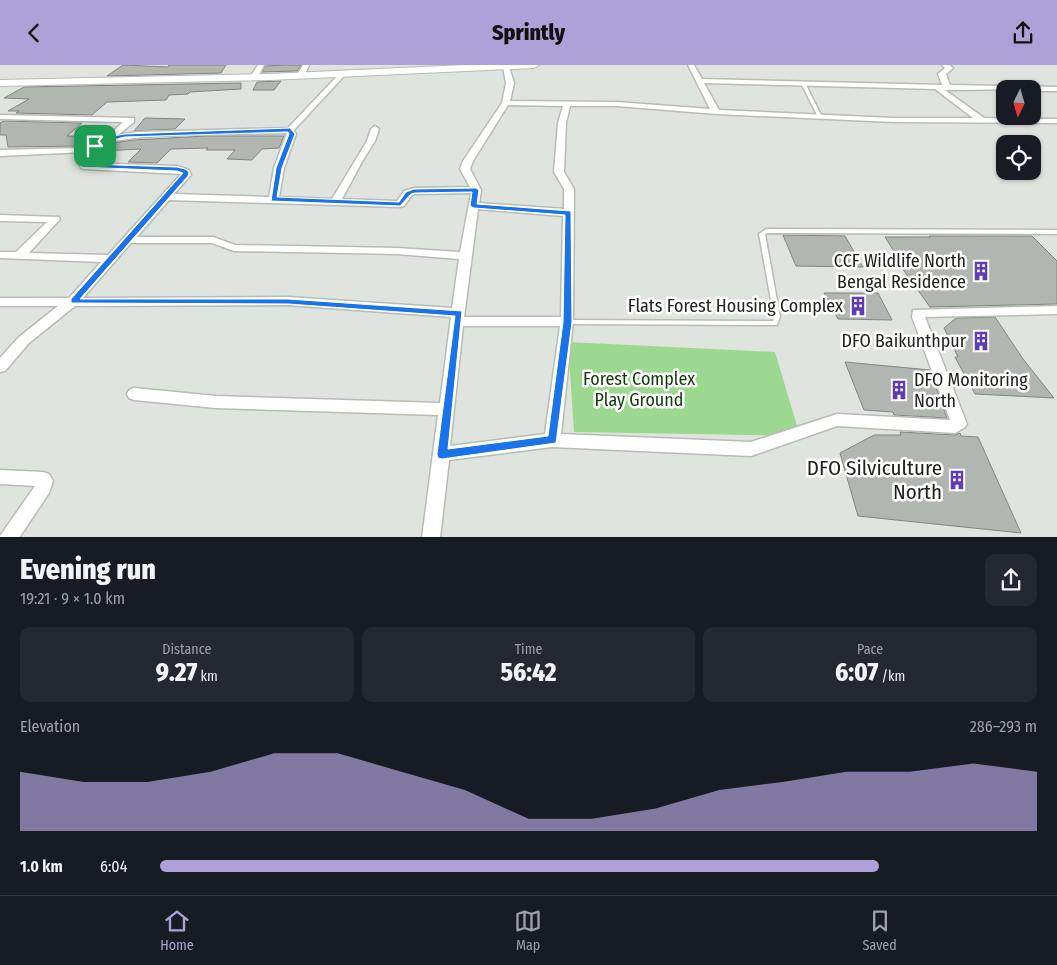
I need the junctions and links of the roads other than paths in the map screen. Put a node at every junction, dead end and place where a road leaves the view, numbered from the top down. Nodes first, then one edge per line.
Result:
1 (261, 65) edge
2 (306, 65) edge
3 (534, 65) edge
4 (691, 65) edge
5 (945, 65) edge
6 (506, 67) junction
7 (370, 69) edge
8 (342, 74) junction
9 (300, 75) junction
10 (254, 77) junction
11 (701, 81) junction
12 (0, 83) edge
13 (804, 85) junction
14 (938, 88) junction
15 (947, 88) junction
16 (1057, 89) edge
17 (506, 103) junction
18 (567, 104) junction
19 (716, 112) junction
20 (0, 117) edge
21 (820, 117) junction
22 (981, 121) junction
23 (1057, 121) edge
24 (375, 129) dead end
25 (290, 130) junction
26 (110, 139) junction
27 (95, 146) junction
28 (0, 153) edge
29 (476, 190) junction
30 (167, 197) junction
31 (274, 199) junction
32 (335, 201) junction
33 (474, 206) junction
34 (569, 213) junction
35 (0, 218) edge
36 (1057, 232) edge
37 (129, 240) junction
38 (0, 255) edge
39 (20, 256) junction
40 (466, 256) junction
41 (111, 259) junction
42 (73, 301) junction
43 (0, 303) edge
44 (1057, 310) edge
45 (459, 317) junction
46 (567, 322) junction
47 (0, 367) edge
48 (134, 394) dead end
49 (448, 409) junction
50 (552, 440) junction
51 (442, 454) junction
52 (0, 477) edge
53 (8, 537) edge
54 (431, 537) edge

1 - 10 street
2 - 9 street
3 - 6 street
4 - 11 street
5 - 15 street
6 - 7 street
6 - 17 street
7 - 8 street
8 - 9 street
8 - 25 street
9 - 10 street
10 - 12 street
11 - 13 street
11 - 19 street
13 - 14 street
13 - 21 lane
14 - 15 street
14 - 22 street
15 - 16 street
17 - 18 street
17 - 29 street
18 - 19 street
18 - 34 street
19 - 21 street
20 - 26 street
21 - 22 street
22 - 23 street
24 - 32 street
25 - 26 street
25 - 31 street
26 - 27 street
27 - 28 street
27 - 30 street
29 - 32 street
29 - 33 street
30 - 31 street
30 - 37 street
31 - 32 street
33 - 34 street
33 - 40 street
34 - 46 street
35 - 39 street
36 - 46 lane
37 - 40 street
37 - 41 street
38 - 39 street
39 - 41 street
40 - 45 street
41 - 42 street
42 - 43 street
42 - 45 street
42 - 47 street
44 - 50 street
45 - 46 street
45 - 49 street
46 - 50 street
48 - 49 street
49 - 51 street
50 - 51 street
51 - 54 street
52 - 53 street

